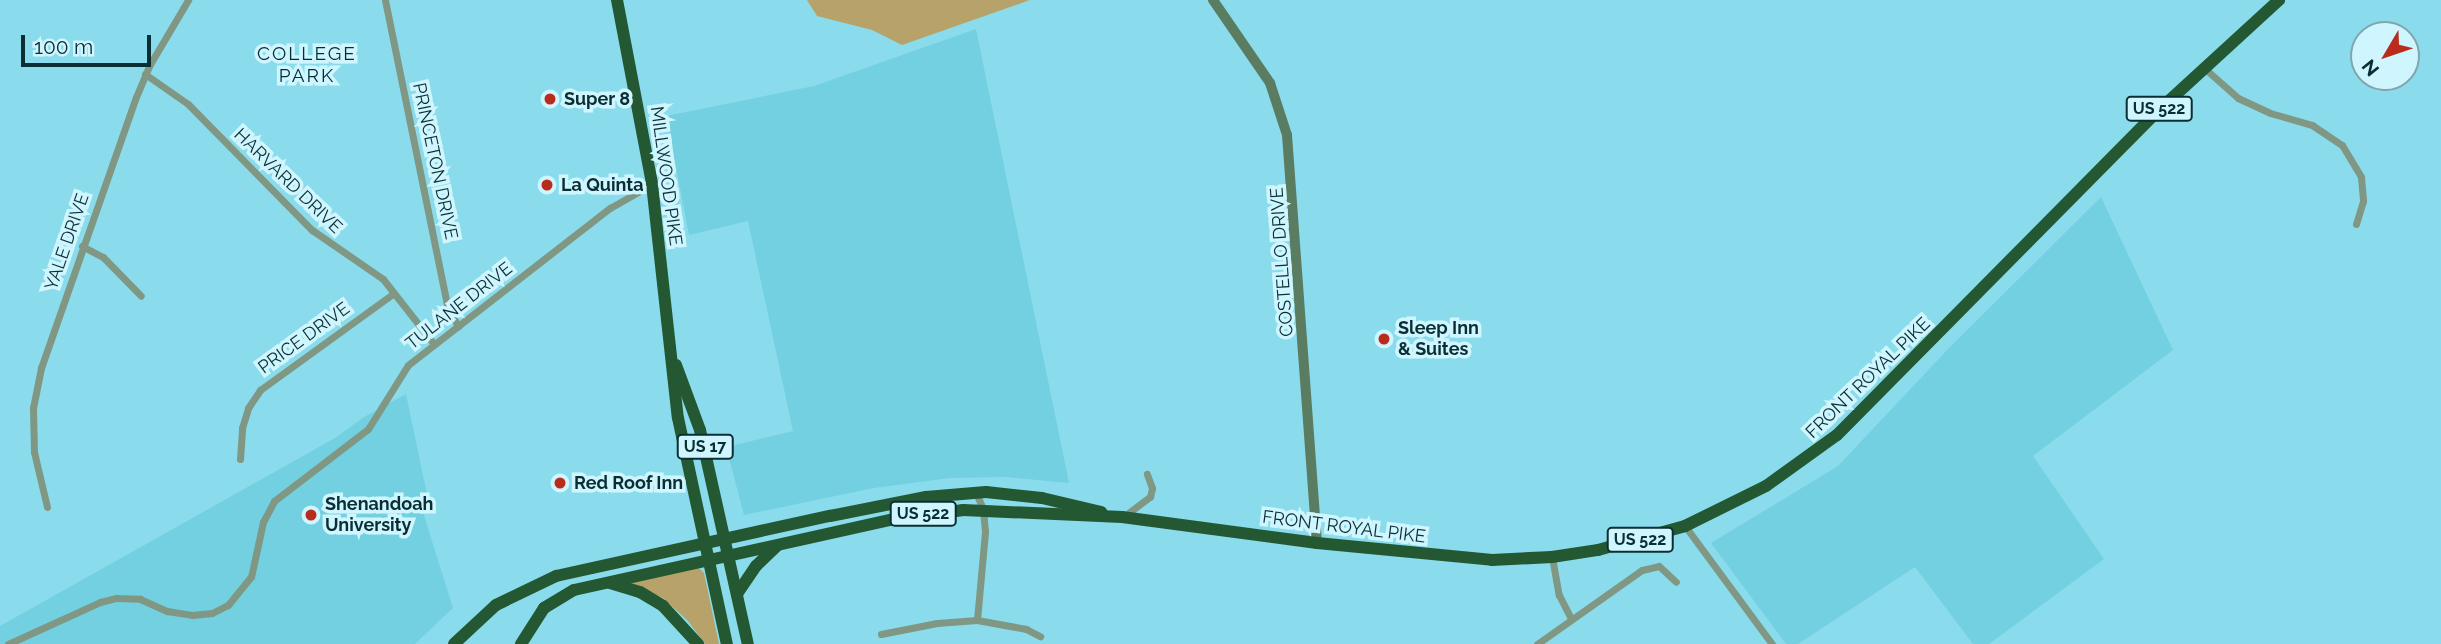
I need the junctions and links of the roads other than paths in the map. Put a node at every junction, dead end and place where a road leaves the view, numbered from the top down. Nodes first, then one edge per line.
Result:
1 (188, 0) edge
2 (385, 0) edge
3 (617, 0) edge
4 (1213, 0) edge
5 (2279, 0) edge
6 (2203, 67) junction
7 (145, 74) junction
8 (652, 184) junction
9 (2356, 224) dead end
10 (82, 246) junction
11 (394, 293) junction
12 (141, 296) dead end
13 (458, 327) junction
14 (434, 344) junction
15 (673, 359) junction
16 (240, 459) dead end
17 (1147, 474) dead end
18 (976, 493) junction
19 (47, 507) dead end
20 (983, 509) junction
21 (1122, 517) junction
22 (1685, 526) junction
23 (725, 539) junction
24 (1317, 542) junction
25 (705, 543) junction
26 (778, 545) junction
27 (728, 556) junction
28 (1552, 557) junction
29 (709, 560) junction
30 (606, 582) junction
31 (1676, 582) dead end
32 (737, 594) junction
33 (1571, 619) junction
34 (977, 620) junction
35 (881, 634) dead end
36 (1040, 636) dead end
37 (8, 644) edge
38 (454, 644) edge
39 (520, 644) edge
40 (698, 644) edge
41 (727, 644) edge
42 (747, 644) edge
43 (1537, 644) edge
44 (1772, 644) edge

1 - 7 street, YALE DRIVE
2 - 13 street, PRINCETON DRIVE
3 - 8 highway, MILLWOOD PIKE / US 17
4 - 24 street, COSTELLO DRIVE
5 - 6 highway, FRONT ROYAL PIKE / US 522
6 - 9 street
6 - 22 highway, FRONT ROYAL PIKE / US 522
7 - 10 street, YALE DRIVE
7 - 11 street, HARVARD DRIVE
8 - 13 street, TULANE DRIVE
8 - 15 highway, MILLWOOD PIKE / US 17
10 - 12 street
10 - 19 street, YALE DRIVE
11 - 14 street, HARVARD DRIVE
11 - 16 street, PRICE DRIVE
13 - 14 street, TULANE DRIVE
14 - 37 street, TULANE DRIVE
15 - 23 highway, MILLWOOD PIKE / US 17
15 - 25 highway, MILLWOOD PIKE / US 17
17 - 21 street
18 - 20 street
18 - 21 highway, FRONT ROYAL PIKE / US 522
18 - 23 highway, FRONT ROYAL PIKE / US 522
20 - 21 highway, FRONT ROYAL PIKE / US 522
20 - 26 highway, FRONT ROYAL PIKE / US 522
20 - 34 street
21 - 24 highway, FRONT ROYAL PIKE / US 522
22 - 28 highway, FRONT ROYAL PIKE / US 522
22 - 44 street
23 - 25 highway, FRONT ROYAL PIKE / US 522
23 - 27 highway, MILLWOOD PIKE / US 17
24 - 28 highway, FRONT ROYAL PIKE / US 522
25 - 29 highway, MILLWOOD PIKE / US 17
25 - 38 highway, FRONT ROYAL PIKE
26 - 27 highway, FRONT ROYAL PIKE / US 522
26 - 32 highway
27 - 29 highway, FRONT ROYAL PIKE
27 - 32 highway, MILLWOOD PIKE / US 17
28 - 33 street
29 - 30 highway, FRONT ROYAL PIKE
29 - 41 highway, MILLWOOD PIKE / US 17
30 - 39 highway, FRONT ROYAL PIKE
30 - 40 highway
31 - 33 street
32 - 42 highway, MILLWOOD PIKE / US 17
33 - 43 street
34 - 35 street
34 - 36 street

